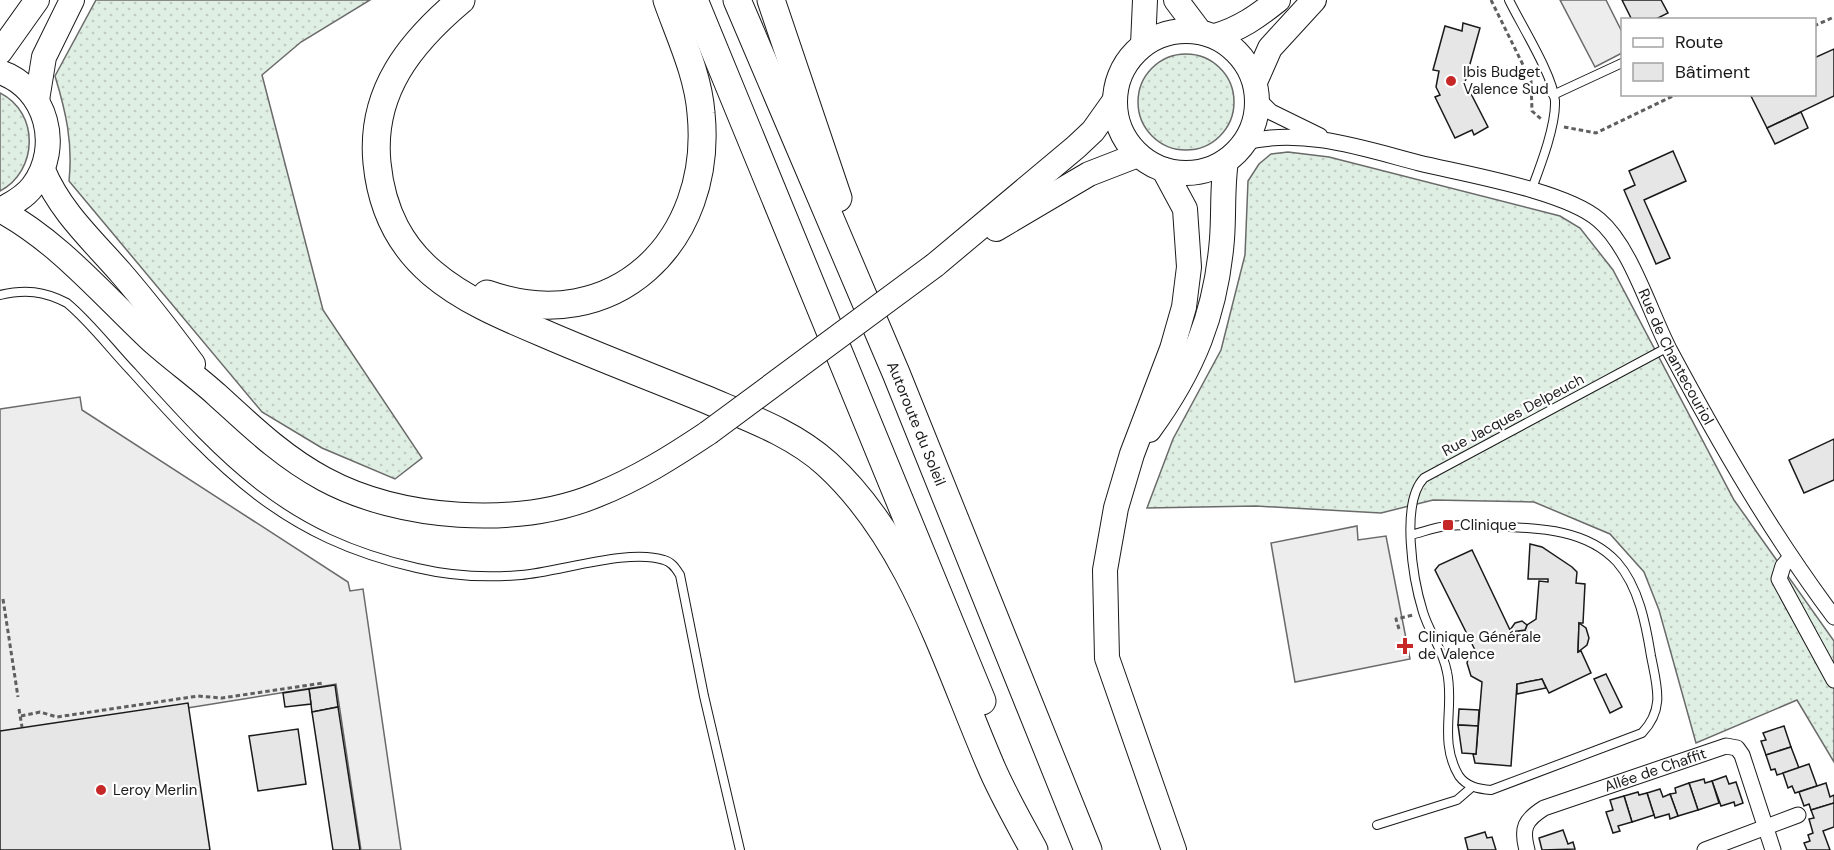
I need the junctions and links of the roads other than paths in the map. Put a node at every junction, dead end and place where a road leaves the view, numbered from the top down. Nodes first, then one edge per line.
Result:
1 (38, 0) edge
2 (72, 0) edge
3 (461, 0) edge
4 (480, 0) edge
5 (667, 0) edge
6 (694, 0) edge
7 (737, 0) edge
8 (771, 0) edge
9 (1145, 0) edge
10 (1176, 0) edge
11 (1278, 0) edge
12 (1314, 0) edge
13 (1509, 0) edge
14 (1207, 34) junction
15 (1143, 45) junction
16 (0, 52) edge
17 (1621, 64) edge
18 (0, 72) edge
19 (1256, 90) junction
20 (1553, 95) junction
21 (37, 100) junction
22 (1115, 100) junction
23 (1328, 140) junction
24 (1245, 142) junction
25 (1138, 155) junction
26 (1226, 161) junction
27 (43, 170) junction
28 (1164, 170) junction
29 (1532, 191) junction
30 (0, 210) edge
31 (935, 265) junction
32 (0, 295) edge
33 (1668, 347) junction
34 (890, 358) junction
35 (216, 395) junction
36 (1132, 454) junction
37 (1411, 535) junction
38 (1790, 558) junction
39 (1834, 617) edge
40 (1834, 680) edge
41 (1472, 788) junction
42 (1798, 815) dead end
43 (1377, 825) dead end
44 (1764, 826) junction
45 (740, 850) edge
46 (1034, 850) edge
47 (1041, 850) edge
48 (1088, 850) edge
49 (1174, 850) edge
50 (1527, 850) edge
51 (1705, 850) edge
52 (1773, 850) edge

1 - 16 main road
2 - 21 main road
3 - 46 highway
4 - 5 highway
6 - 47 highway
7 - 34 highway, Autoroute du Soleil
8 - 34 highway
9 - 15 main road
10 - 14 main road
11 - 14 main road
12 - 19 main road
13 - 20 lane
14 - 15 main road
14 - 19 main road
15 - 22 main road
17 - 20 lane
18 - 21 main road
19 - 23 street, Rue de Chantecouriol
19 - 24 main road
20 - 29 lane
21 - 27 main road
22 - 25 main road
22 - 31 main road
23 - 24 street, Rue de Chantecouriol
23 - 29 street, Rue de Chantecouriol
24 - 26 main road
25 - 28 main road
25 - 31 main road
26 - 28 main road
26 - 36 main road
27 - 30 main road
27 - 35 main road
28 - 36 main road
29 - 33 street, Rue de Chantecouriol
30 - 35 main road
31 - 35 main road, bridge
32 - 45 lane
33 - 37 lane, Rue Jacques Delpeuch
33 - 38 street, Rue de Chantecouriol
34 - 48 highway, Autoroute du Soleil
36 - 49 main road
37 - 41 lane, Rue Jacques Delpeuch
37 - 41 lane
38 - 39 street, Rue de Chantecouriol
38 - 40 street
41 - 43 lane
42 - 44 street
44 - 50 street, Allée de Chaffit
44 - 51 street
44 - 52 street, Allée de Chaffit

